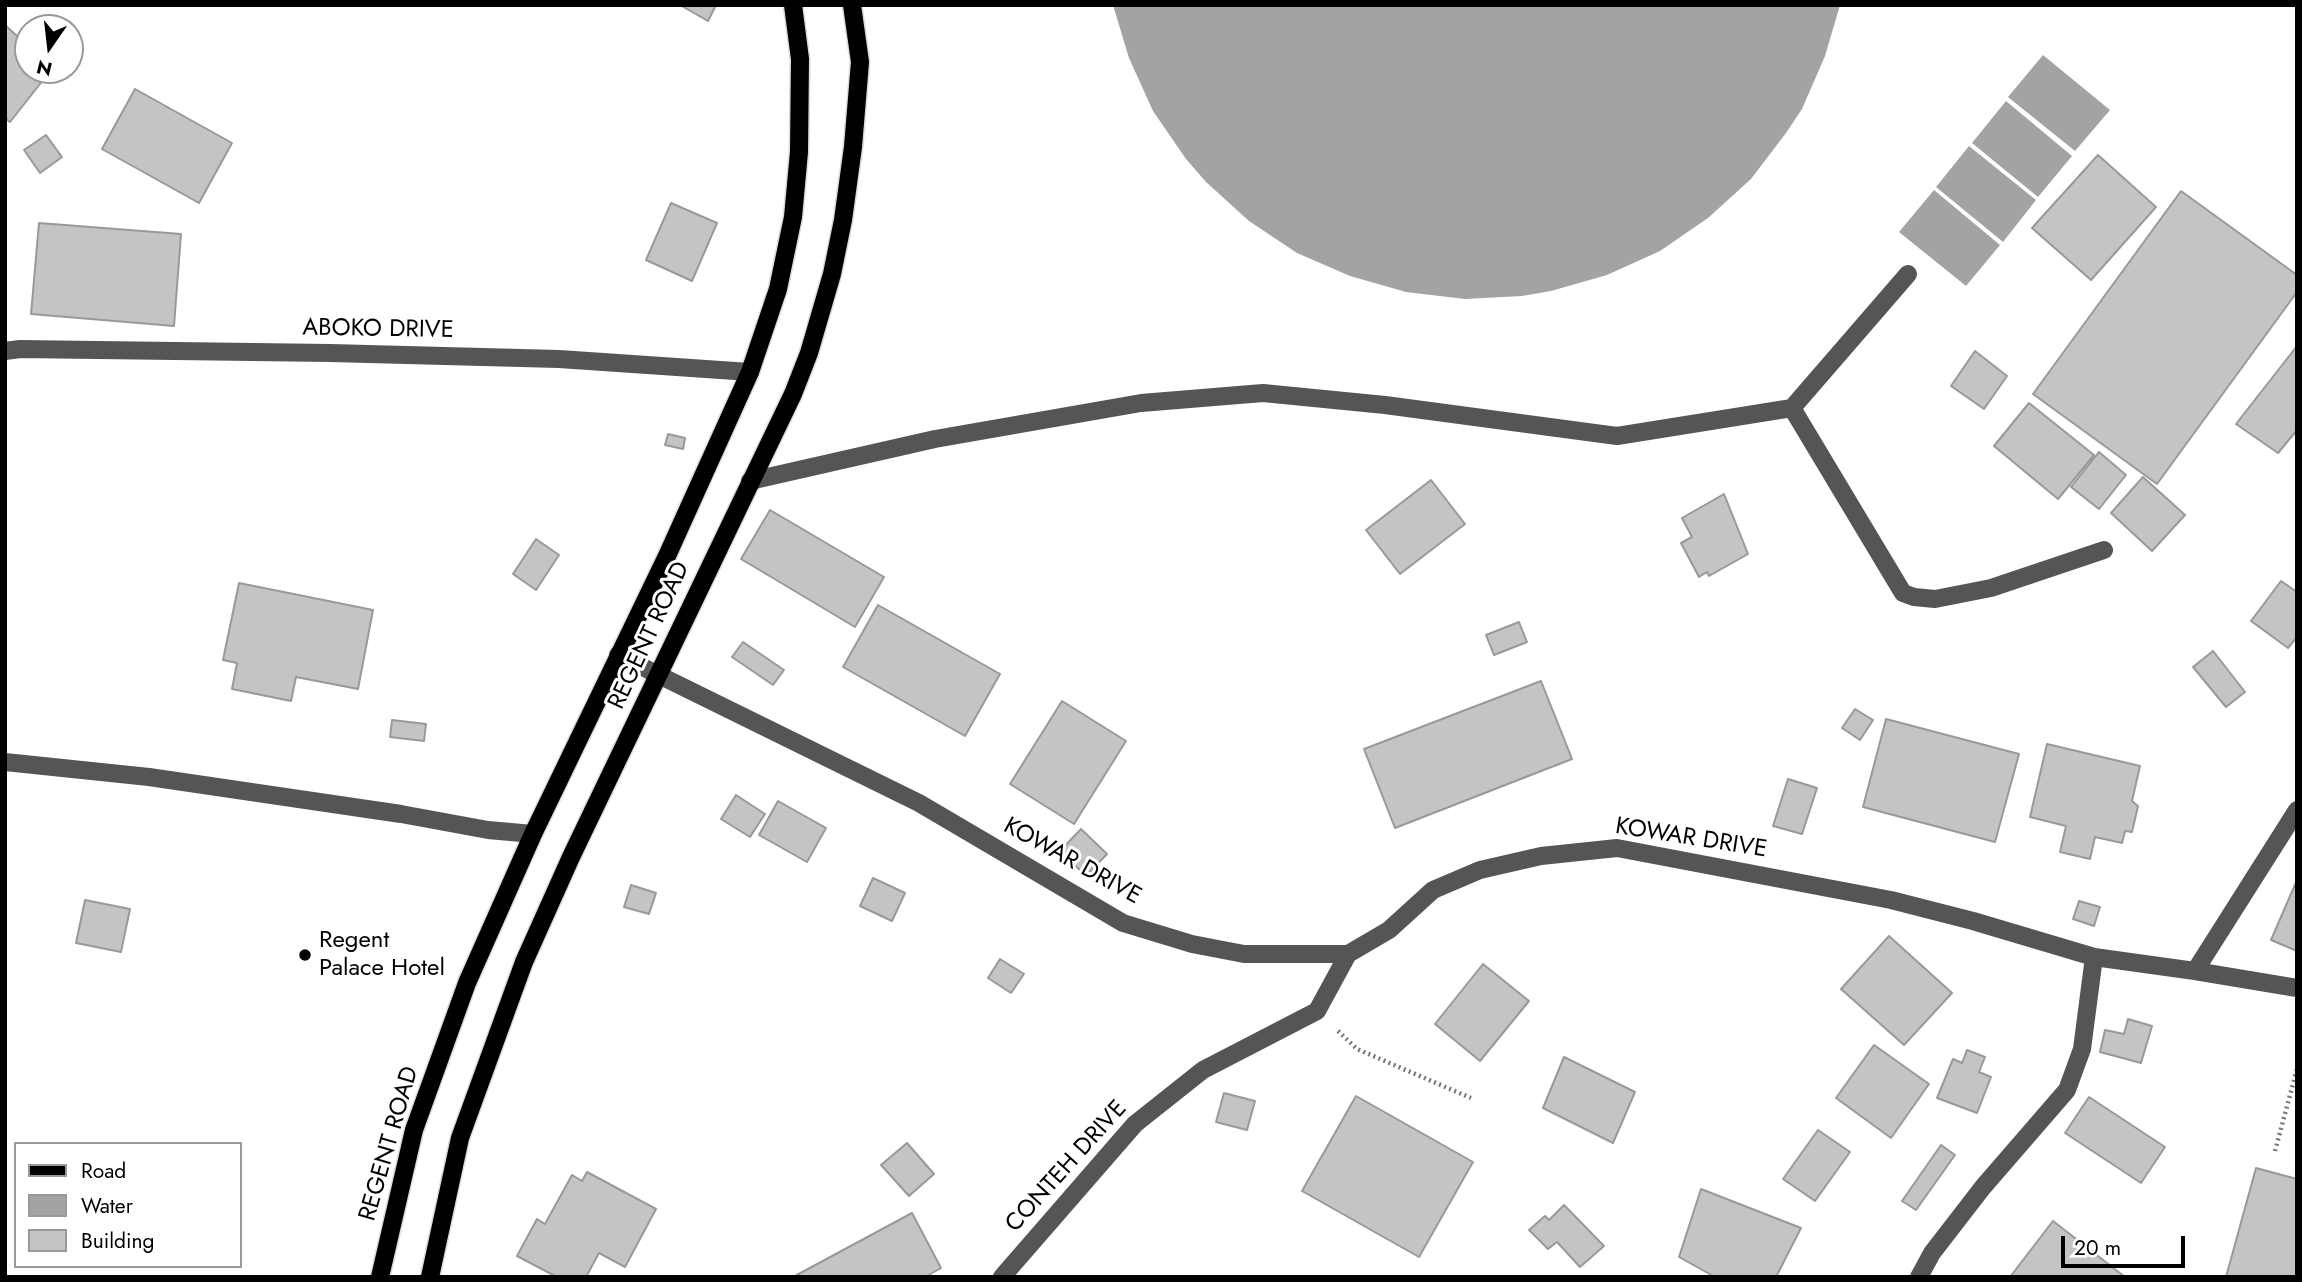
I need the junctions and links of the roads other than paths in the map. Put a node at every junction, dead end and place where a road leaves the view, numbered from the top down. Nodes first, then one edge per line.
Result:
1 (793, 5) edge
2 (852, 5) edge
3 (1908, 274) dead end
4 (5, 351) edge
5 (750, 372) junction
6 (1792, 408) junction
7 (750, 481) junction
8 (2104, 550) dead end
9 (618, 655) junction
10 (659, 674) junction
11 (5, 762) edge
12 (2297, 810) edge
13 (533, 834) junction
14 (1348, 954) junction
15 (2094, 957) junction
16 (2195, 971) junction
17 (2297, 988) edge
18 (380, 1277) edge
19 (430, 1277) edge
20 (1002, 1277) edge
21 (1919, 1277) edge

1 - 5 main road, REGENT ROAD
2 - 7 main road, REGENT ROAD
3 - 6 street
4 - 5 street, ABOKO DRIVE
5 - 9 main road, REGENT ROAD
6 - 7 street
6 - 8 street
7 - 10 main road, REGENT ROAD
9 - 10 street, KOWAR DRIVE
9 - 13 main road, REGENT ROAD
10 - 14 street, KOWAR DRIVE
10 - 19 main road, REGENT ROAD
11 - 13 street
12 - 16 street
13 - 18 main road, REGENT ROAD
14 - 15 street, KOWAR DRIVE
14 - 20 street, CONTEH DRIVE
15 - 16 street, KOWAR DRIVE
15 - 21 street
16 - 17 street, KOWAR DRIVE

